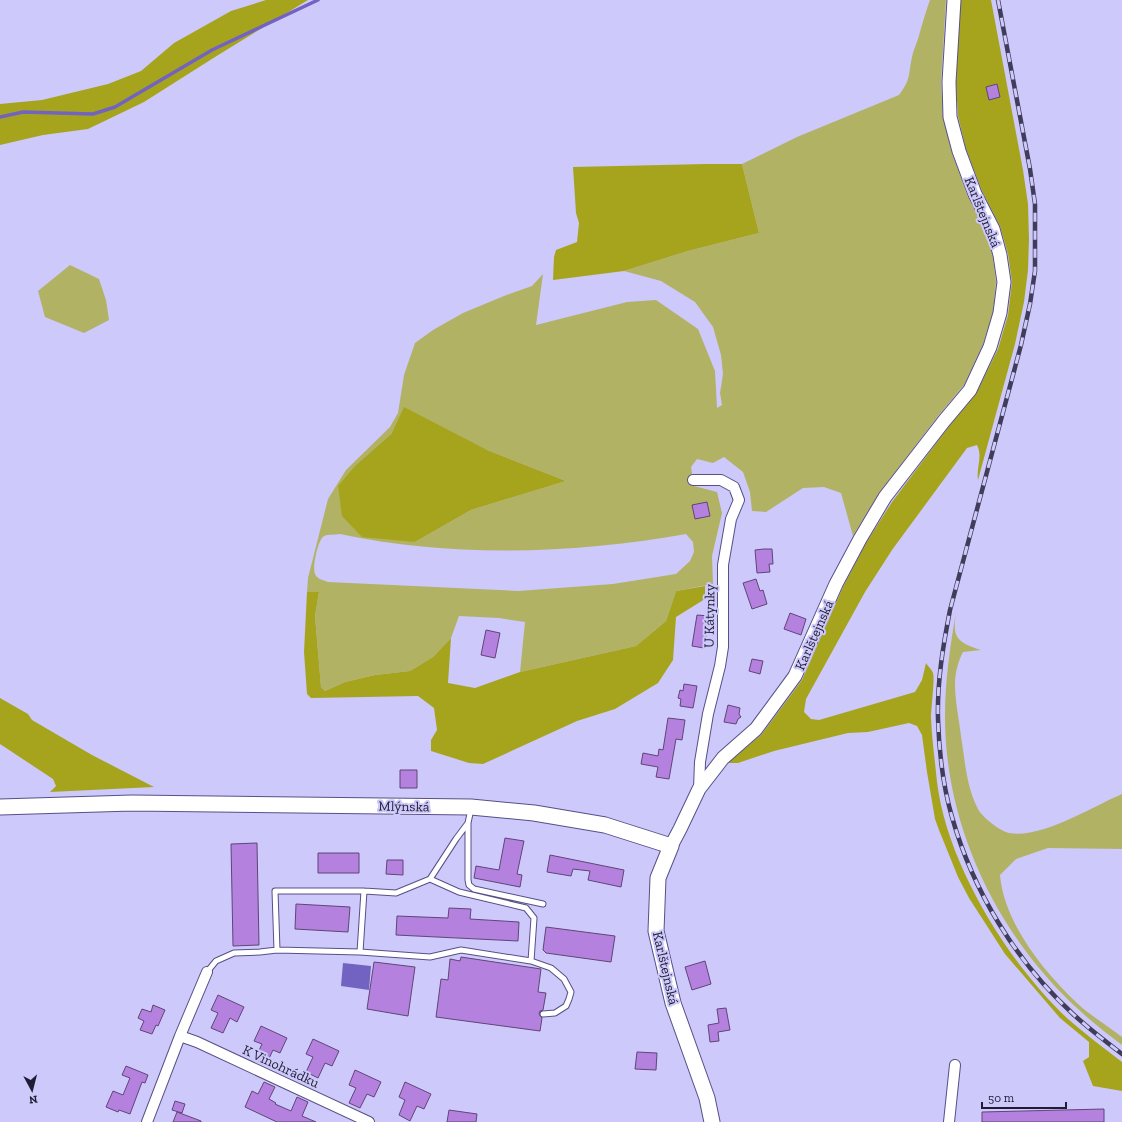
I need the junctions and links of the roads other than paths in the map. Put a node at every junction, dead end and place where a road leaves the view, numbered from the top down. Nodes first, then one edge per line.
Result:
1 (954, 0) edge
2 (693, 480) dead end
3 (699, 789) junction
4 (0, 807) edge
5 (471, 807) junction
6 (468, 823) junction
7 (671, 846) junction
8 (430, 879) junction
9 (364, 891) junction
10 (544, 904) dead end
11 (276, 950) junction
12 (360, 952) junction
13 (531, 961) junction
14 (207, 972) joint
15 (543, 1014) dead end
16 (180, 1036) junction
17 (955, 1065) dead end
18 (147, 1122) edge
19 (369, 1122) edge
20 (712, 1122) edge
21 (949, 1122) edge

1 - 3 street, Karlštejnská
2 - 3 street, U Kátynky
3 - 7 street, Karlštejnská
4 - 5 main road, Mlýnská
5 - 6 lane
5 - 7 main road, Mlýnská
6 - 8 lane
6 - 10 lane
7 - 20 main road, Karlštejnská
8 - 9 lane
8 - 13 lane
9 - 11 lane
9 - 12 lane
11 - 12 lane
11 - 14 lane
12 - 13 lane
13 - 15 lane
14 - 16 street
16 - 18 street
16 - 19 street, K Vinohrádku
17 - 21 street

